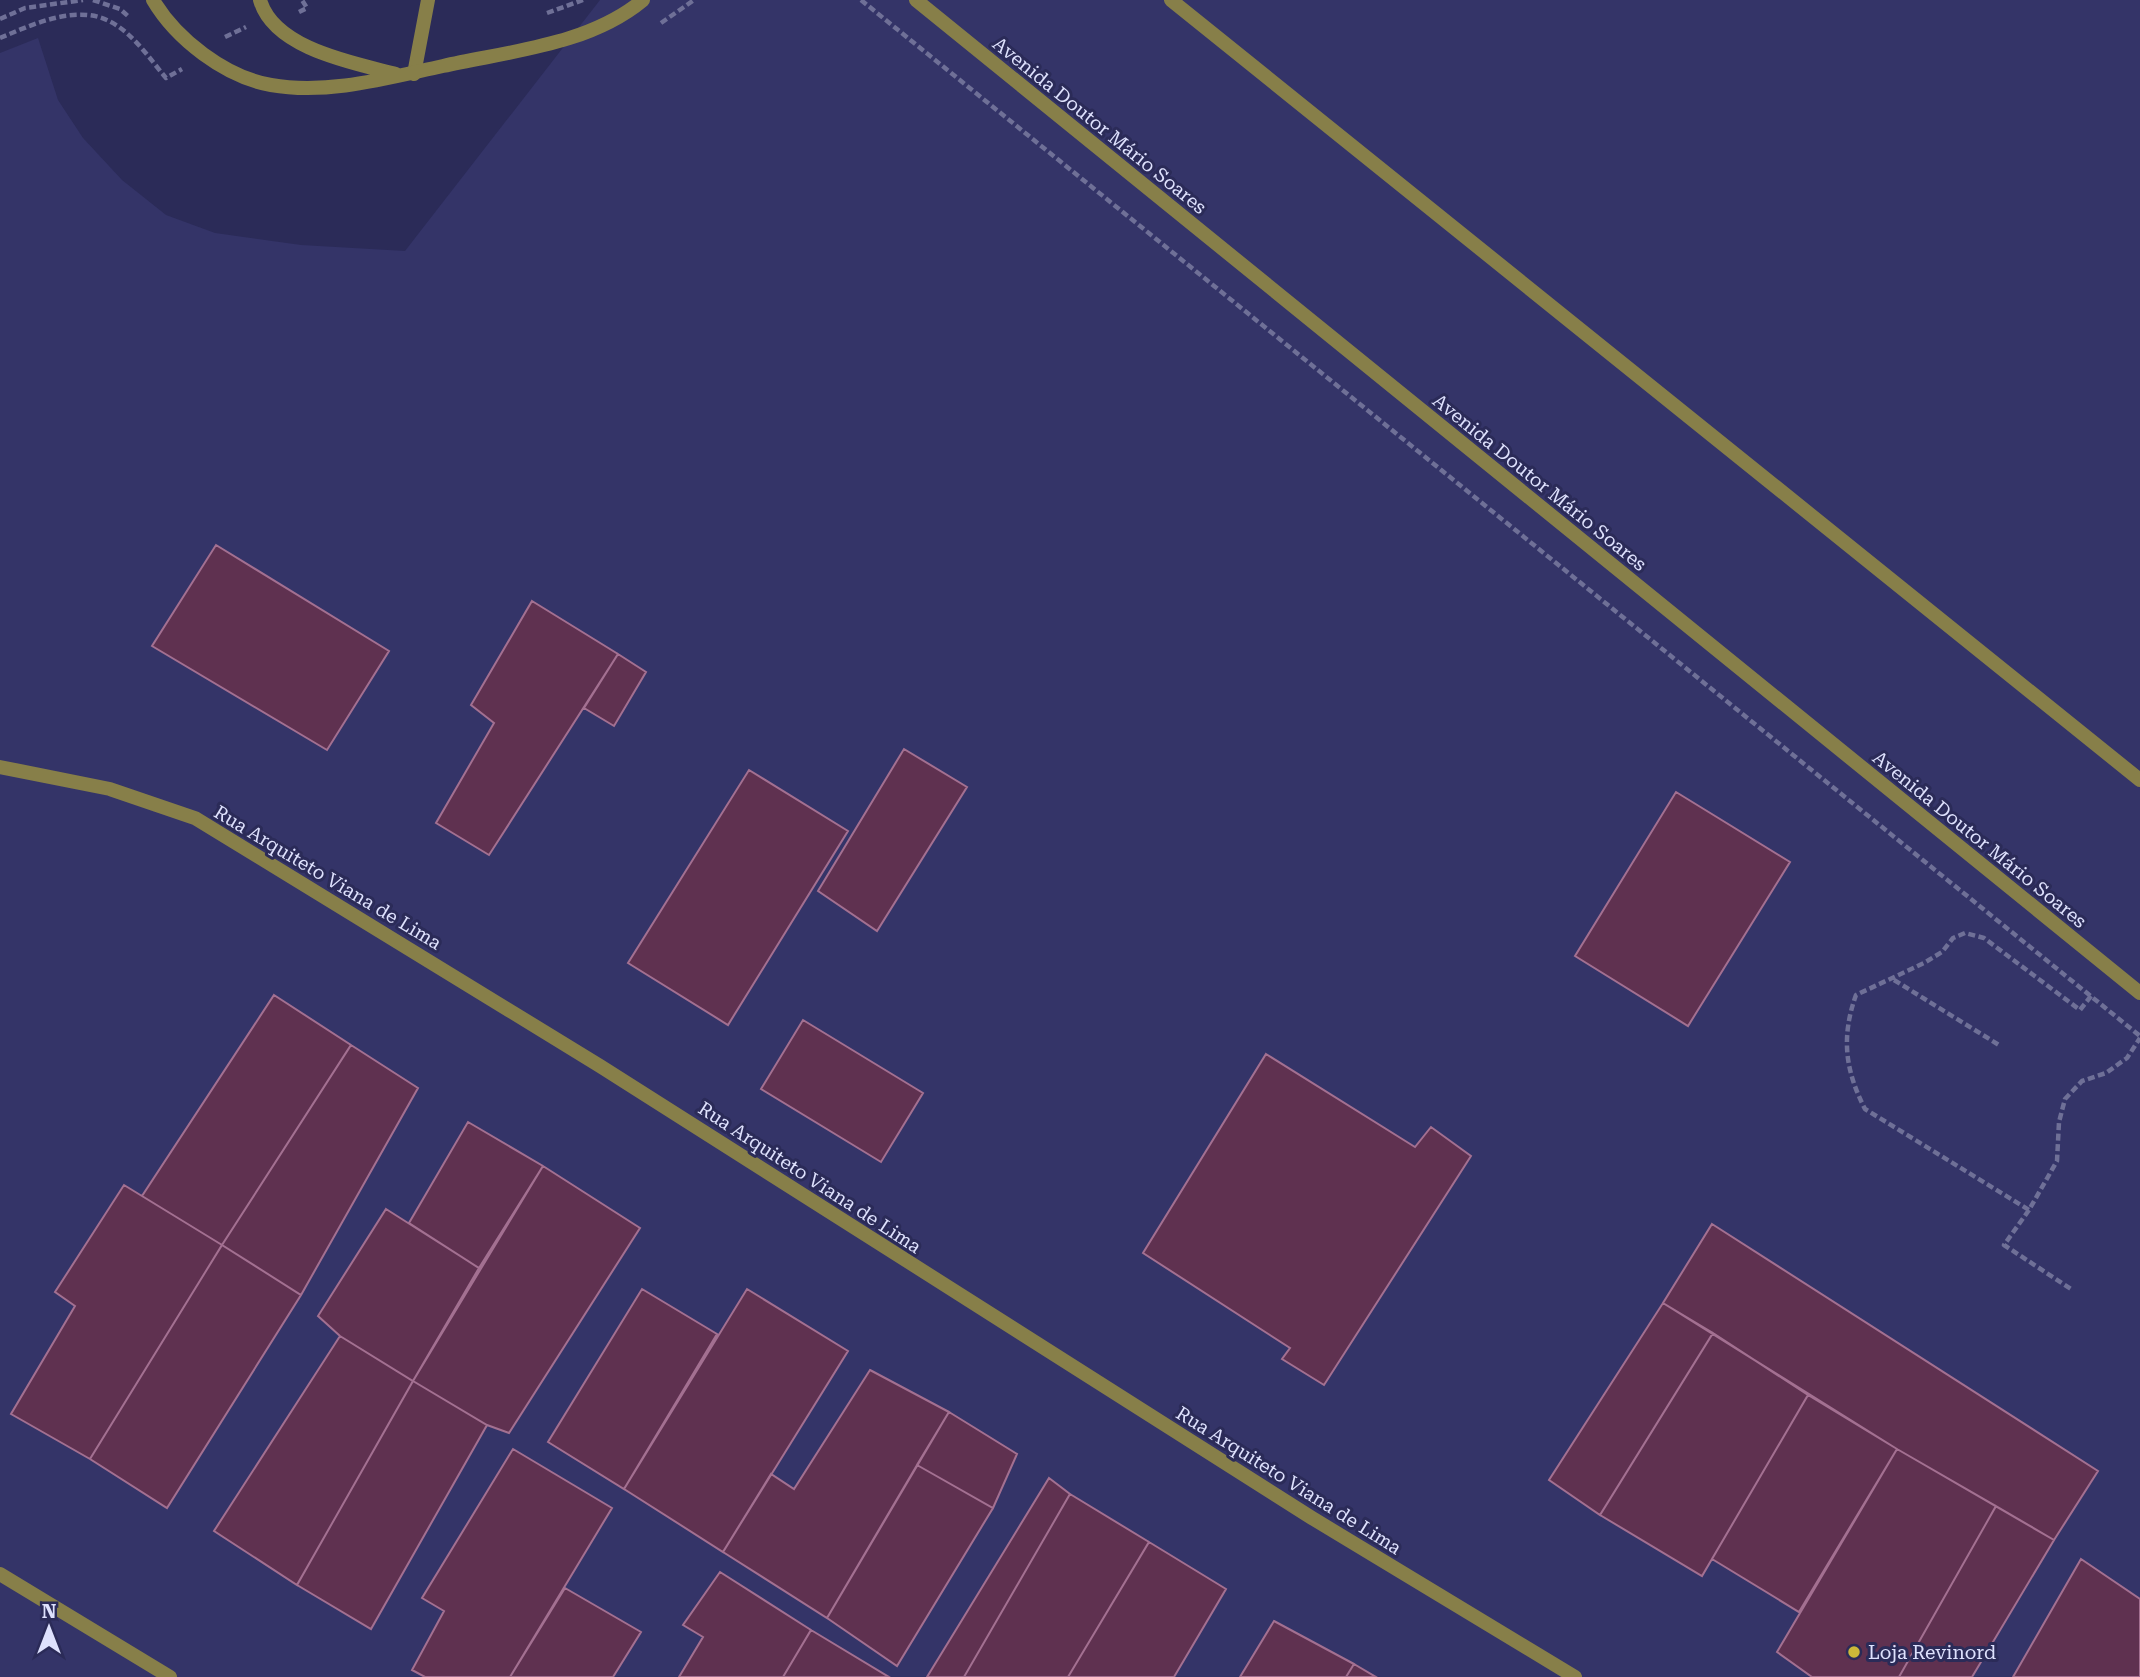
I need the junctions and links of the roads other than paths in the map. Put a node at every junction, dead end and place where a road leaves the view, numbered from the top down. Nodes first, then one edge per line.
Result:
1 (153, 0) edge
2 (260, 0) edge
3 (428, 0) edge
4 (643, 0) edge
5 (916, 0) edge
6 (1171, 0) edge
7 (409, 75) junction
8 (0, 766) edge
9 (2140, 780) edge
10 (2140, 993) edge
11 (0, 1574) edge
12 (170, 1677) edge
13 (1575, 1677) edge

1 - 7 street
2 - 7 street
3 - 7 street
4 - 7 street
5 - 10 street, Avenida Doutor Mário Soares
6 - 9 street
8 - 13 street, Rua Arquiteto Viana de Lima
11 - 12 street

